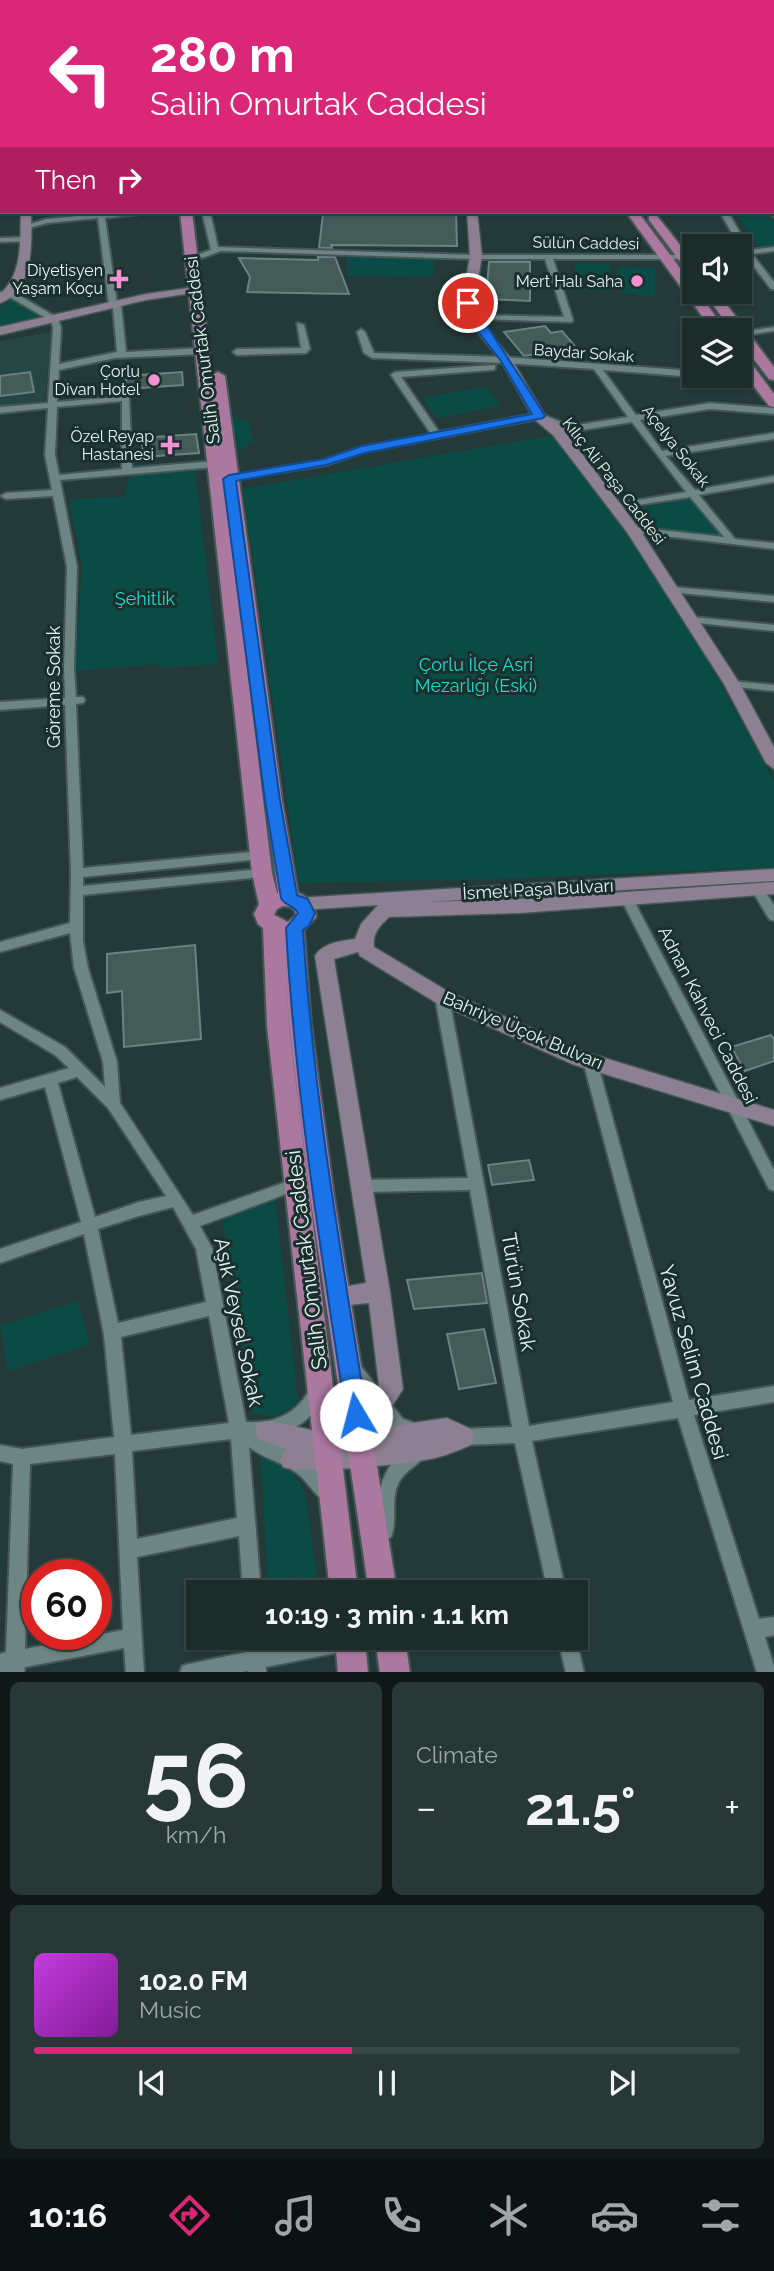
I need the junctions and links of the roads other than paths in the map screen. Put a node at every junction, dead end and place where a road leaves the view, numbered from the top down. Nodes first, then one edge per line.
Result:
1 (26, 214) edge
2 (88, 214) edge
3 (121, 214) edge
4 (186, 214) edge
5 (197, 214) edge
6 (206, 214) edge
7 (472, 214) edge
8 (633, 214) edge
9 (649, 214) edge
10 (725, 214) edge
11 (101, 216) junction
12 (26, 233) junction
13 (735, 234) edge
14 (0, 240) edge
15 (774, 249) edge
16 (682, 250) edge
17 (752, 251) edge
18 (209, 253) junction
19 (476, 256) junction
20 (548, 256) junction
21 (682, 257) edge
22 (665, 258) junction
23 (752, 261) edge
24 (773, 285) edge
25 (195, 290) junction
26 (3, 296) edge
27 (115, 305) junction
28 (476, 317) junction
29 (710, 318) edge
30 (55, 320) junction
31 (300, 325) dead end
32 (774, 329) edge
33 (0, 331) edge
34 (752, 331) edge
35 (361, 332) dead end
36 (752, 348) edge
37 (202, 351) junction
38 (237, 352) dead end
39 (122, 355) junction
40 (506, 360) junction
41 (492, 367) dead end
42 (54, 368) junction
43 (598, 369) junction
44 (682, 373) edge
45 (752, 373) edge
46 (774, 376) edge
47 (752, 377) edge
48 (755, 377) junction
49 (52, 403) junction
50 (774, 403) edge
51 (0, 410) edge
52 (774, 411) edge
53 (539, 416) junction
54 (634, 417) junction
55 (436, 435) junction
56 (774, 436) edge
57 (660, 454) junction
58 (215, 464) junction
59 (127, 472) junction
60 (53, 478) junction
61 (229, 479) junction
62 (774, 479) edge
63 (691, 492) junction
64 (57, 493) junction
65 (6, 496) dead end
66 (615, 506) junction
67 (633, 530) junction
68 (732, 540) junction
69 (774, 545) edge
70 (673, 590) junction
71 (774, 599) edge
72 (693, 620) junction
73 (774, 628) edge
74 (732, 684) junction
75 (774, 688) edge
76 (74, 700) junction
77 (0, 706) edge
78 (774, 763) edge
79 (260, 855) junction
80 (77, 873) junction
81 (262, 873) junction
82 (774, 875) edge
83 (766, 889) edge
84 (76, 891) junction
85 (627, 899) junction
86 (384, 910) junction
87 (289, 912) junction
88 (774, 916) edge
89 (76, 926) junction
90 (363, 944) junction
91 (0, 947) edge
92 (442, 997) junction
93 (0, 1015) edge
94 (590, 1061) junction
95 (79, 1071) junction
96 (50, 1080) junction
97 (0, 1094) edge
98 (113, 1104) junction
99 (732, 1106) junction
100 (774, 1118) edge
101 (297, 1184) junction
102 (477, 1184) junction
103 (774, 1185) edge
104 (361, 1186) junction
105 (177, 1200) junction
106 (190, 1223) junction
107 (89, 1226) junction
108 (0, 1256) edge
109 (379, 1292) junction
110 (338, 1296) junction
111 (216, 1307) junction
112 (111, 1332) junction
113 (350, 1366) junction
114 (321, 1387) junction
115 (774, 1394) edge
116 (379, 1406) junction
117 (683, 1408) junction
118 (239, 1430) junction
119 (267, 1432) junction
120 (522, 1435) junction
121 (462, 1437) joint
122 (420, 1441) junction
123 (124, 1442) junction
124 (361, 1447) junction
125 (328, 1452) junction
126 (0, 1453) edge
127 (22, 1457) junction
128 (292, 1459) junction
129 (334, 1500) junction
130 (247, 1525) junction
131 (128, 1550) junction
132 (250, 1580) edge
133 (343, 1580) edge
134 (381, 1580) edge
135 (383, 1580) edge
136 (554, 1580) edge
137 (774, 1626) edge
138 (753, 1629) junction
139 (132, 1637) junction
140 (312, 1650) edge
141 (351, 1650) edge
142 (392, 1650) edge
143 (570, 1650) edge
144 (11, 1665) edge
145 (257, 1666) edge
146 (135, 1672) edge
147 (189, 1672) edge
148 (354, 1672) edge
149 (395, 1672) edge
150 (575, 1672) edge
151 (767, 1672) edge

1 - 12 street
2 - 11 street
2 - 12 street
3 - 11 street
4 - 25 main road, Salih Omurtak Caddesi
5 - 18 main road, Salih Omurtak Caddesi
6 - 18 street
7 - 19 street, Kılıç Ali Paşa Caddesi
8 - 22 main road
9 - 16 main road
10 - 13 street
11 - 27 street
12 - 14 street
12 - 26 street
15 - 17 street
18 - 19 street
18 - 61 main road, Salih Omurtak Caddesi
19 - 20 street, Sülün Caddesi
19 - 28 street, Kılıç Ali Paşa Caddesi
20 - 22 street, Sülün Caddesi
20 - 28 street
21 - 22 street, Sülün Caddesi
22 - 29 main road
23 - 24 street
25 - 27 street
25 - 37 main road, Salih Omurtak Caddesi
26 - 30 street
27 - 30 street
27 - 39 street
28 - 40 street, Kılıç Ali Paşa Caddesi
30 - 33 street
30 - 42 street, Göreme Sokak
31 - 38 street
32 - 34 street
35 - 40 street, Baydar Sokak
36 - 46 main road
37 - 39 street
37 - 58 main road, Salih Omurtak Caddesi
39 - 42 street
40 - 43 street, Baydar Sokak
40 - 53 street, Kılıç Ali Paşa Caddesi
41 - 55 street
42 - 49 street, Göreme Sokak
43 - 44 street, Baydar Sokak
43 - 54 street, Açelya Sokak
45 - 48 main road
47 - 48 street
48 - 50 main road
49 - 51 street
49 - 59 street
49 - 60 street, Göreme Sokak
52 - 54 street
53 - 54 street
53 - 55 street
53 - 66 street, Kılıç Ali Paşa Caddesi
54 - 57 street, Açelya Sokak
55 - 61 street
56 - 57 street
57 - 63 street, Açelya Sokak
58 - 59 street
58 - 79 main road, Salih Omurtak Caddesi
59 - 60 street
60 - 64 street, Göreme Sokak
61 - 87 main road, Salih Omurtak Caddesi
62 - 63 street
63 - 66 street
63 - 68 street, Açelya Sokak
64 - 65 street
64 - 76 street, Göreme Sokak
66 - 67 street, Kılıç Ali Paşa Caddesi
67 - 68 street
67 - 70 street, Kılıç Ali Paşa Caddesi
68 - 69 street
70 - 71 street
70 - 72 street, Kılıç Ali Paşa Caddesi
72 - 73 street
72 - 74 street, Kılıç Ali Paşa Caddesi
74 - 75 street
74 - 78 street, Kılıç Ali Paşa Caddesi
76 - 77 street
76 - 80 street, Göreme Sokak
79 - 80 street
79 - 81 main road, Salih Omurtak Caddesi
80 - 84 street, Göreme Sokak
81 - 84 street
81 - 87 main road, Salih Omurtak Caddesi
82 - 87 street, İsmet Paşa Bulvarı
83 - 85 street, İsmet Paşa Bulvarı
83 - 88 street
84 - 89 street, Göreme Sokak
85 - 86 street, İsmet Paşa Bulvarı
85 - 99 street, Adnan Kahveci Caddesi
86 - 87 street, İsmet Paşa Bulvarı
86 - 90 street
87 - 101 main road, Salih Omurtak Caddesi
87 - 110 main road, Salih Omurtak Caddesi
89 - 91 street
89 - 98 street, Göreme Sokak
90 - 92 street, Bahriye Üçok Bulvarı
90 - 104 street
92 - 94 street, Bahriye Üçok Bulvarı
92 - 102 street, Türün Sokak
93 - 95 street, Aşık Veysel Sokak
94 - 99 street, Bahriye Üçok Bulvarı
94 - 117 street, Yavuz Selim Caddesi
95 - 96 street
95 - 98 street, Aşık Veysel Sokak
96 - 97 street
96 - 107 street
98 - 105 street, Aşık Veysel Sokak
99 - 100 street, Bahriye Üçok Bulvarı
99 - 103 street, Adnan Kahveci Caddesi
101 - 106 street
101 - 114 main road, Salih Omurtak Caddesi
102 - 104 street
102 - 120 street, Türün Sokak
104 - 109 street
105 - 106 street, Aşık Veysel Sokak
105 - 107 street
106 - 111 street, Aşık Veysel Sokak
107 - 108 street
107 - 112 street
109 - 110 street
109 - 116 street
110 - 113 main road, Salih Omurtak Caddesi
111 - 112 street
111 - 118 street, Aşık Veysel Sokak
112 - 123 street
113 - 116 street
113 - 124 main road, Salih Omurtak Caddesi
114 - 119 street
114 - 125 main road, Salih Omurtak Caddesi
115 - 117 street
116 - 122 street
117 - 120 street
117 - 138 street, Yavuz Selim Caddesi
118 - 119 street
118 - 123 street
118 - 128 street
118 - 130 street, Aşık Veysel Sokak
119 - 125 street
120 - 121 street
120 - 136 street, Türün Sokak
121 - 122 street
122 - 124 street
122 - 135 street
123 - 127 street
123 - 131 street
124 - 125 street
124 - 134 main road, Salih Omurtak Caddesi
125 - 128 street
125 - 129 main road, Salih Omurtak Caddesi
126 - 127 street
127 - 144 street
128 - 129 street
129 - 133 main road, Salih Omurtak Caddesi
130 - 131 street
130 - 132 street, Aşık Veysel Sokak
131 - 139 street
137 - 138 street
138 - 151 street, Yavuz Selim Caddesi
139 - 144 street
139 - 146 street
140 - 145 street
141 - 148 main road
142 - 149 main road
143 - 150 street
145 - 147 street

